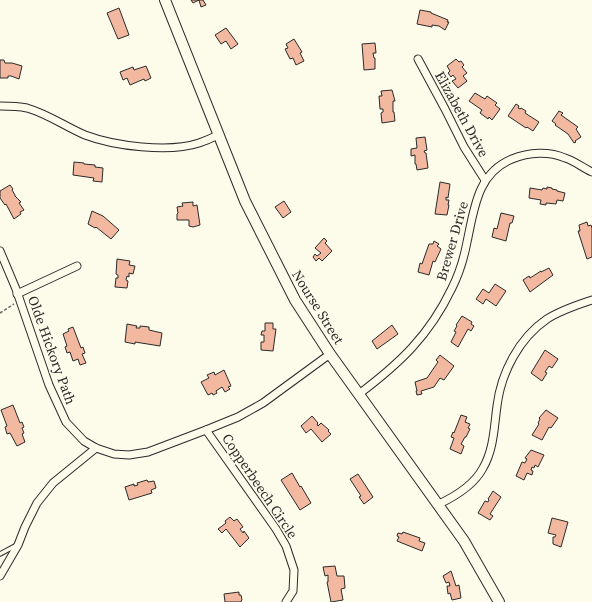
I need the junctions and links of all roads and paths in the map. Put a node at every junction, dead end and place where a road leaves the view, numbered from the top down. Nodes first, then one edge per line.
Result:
1 (165, 0) edge
2 (418, 59) dead end
3 (0, 106) edge
4 (218, 135) junction
5 (592, 172) edge
6 (485, 180) junction
7 (0, 251) edge
8 (77, 266) dead end
9 (18, 297) junction
10 (592, 300) edge
11 (0, 313) edge
12 (330, 354) junction
13 (359, 394) junction
14 (206, 430) junction
15 (96, 448) junction
16 (439, 504) junction
17 (18, 545) junction
18 (0, 554) edge
19 (1, 571) edge
20 (286, 602) edge
21 (499, 602) edge

1 - 4 main road, Nourse Street
2 - 6 street, Elizabeth Drive
3 - 4 street
4 - 12 main road, Nourse Street
5 - 6 street, Brewer Drive
6 - 13 street, Brewer Drive
7 - 9 street, Olde Hickory Path
8 - 9 street
9 - 11 path
9 - 15 street, Olde Hickory Path
10 - 16 street
12 - 13 main road, Nourse Street
12 - 14 street, Olde Hickory Path
13 - 16 main road, Nourse Street
14 - 15 street, Olde Hickory Path
14 - 20 street, Copperbeech Circle
15 - 17 street
16 - 21 main road, Nourse Street
17 - 18 lane
17 - 19 street

